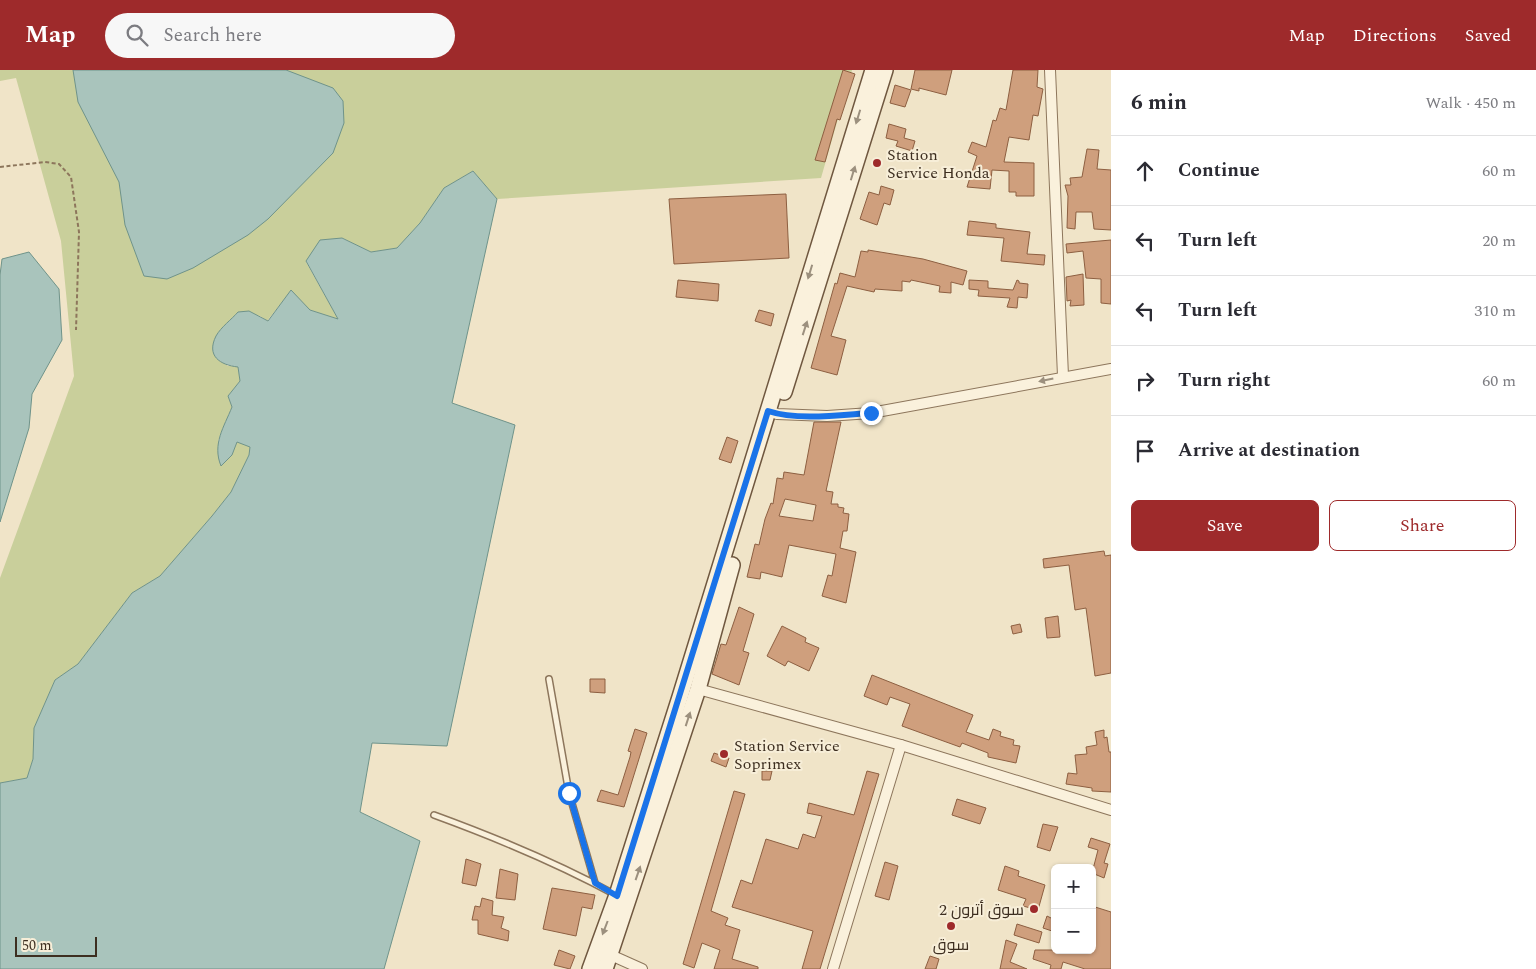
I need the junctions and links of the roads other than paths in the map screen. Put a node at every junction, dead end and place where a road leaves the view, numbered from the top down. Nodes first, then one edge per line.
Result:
1 (872, 70) edge
2 (885, 70) edge
3 (1050, 70) edge
4 (1111, 369) edge
5 (1063, 376) junction
6 (773, 412) junction
7 (549, 680) dead end
8 (698, 689) junction
9 (901, 745) junction
10 (1111, 810) edge
11 (434, 815) dead end
12 (595, 883) junction
13 (617, 896) junction
14 (603, 952) junction
15 (590, 969) edge
16 (605, 969) edge
17 (642, 969) edge
18 (833, 969) edge

1 -> 6 main road
6 -> 2 main road
3 - 5 street
4 - 5 street
5 -> 6 street
6 - 8 main road
6 - 13 main road
7 - 12 lane
8 - 9 street
14 -> 8 main road
9 - 10 street
9 - 18 street
11 - 12 lane
12 - 13 lane
13 -> 14 main road
14 - 15 main road
14 - 16 main road
14 - 17 street

